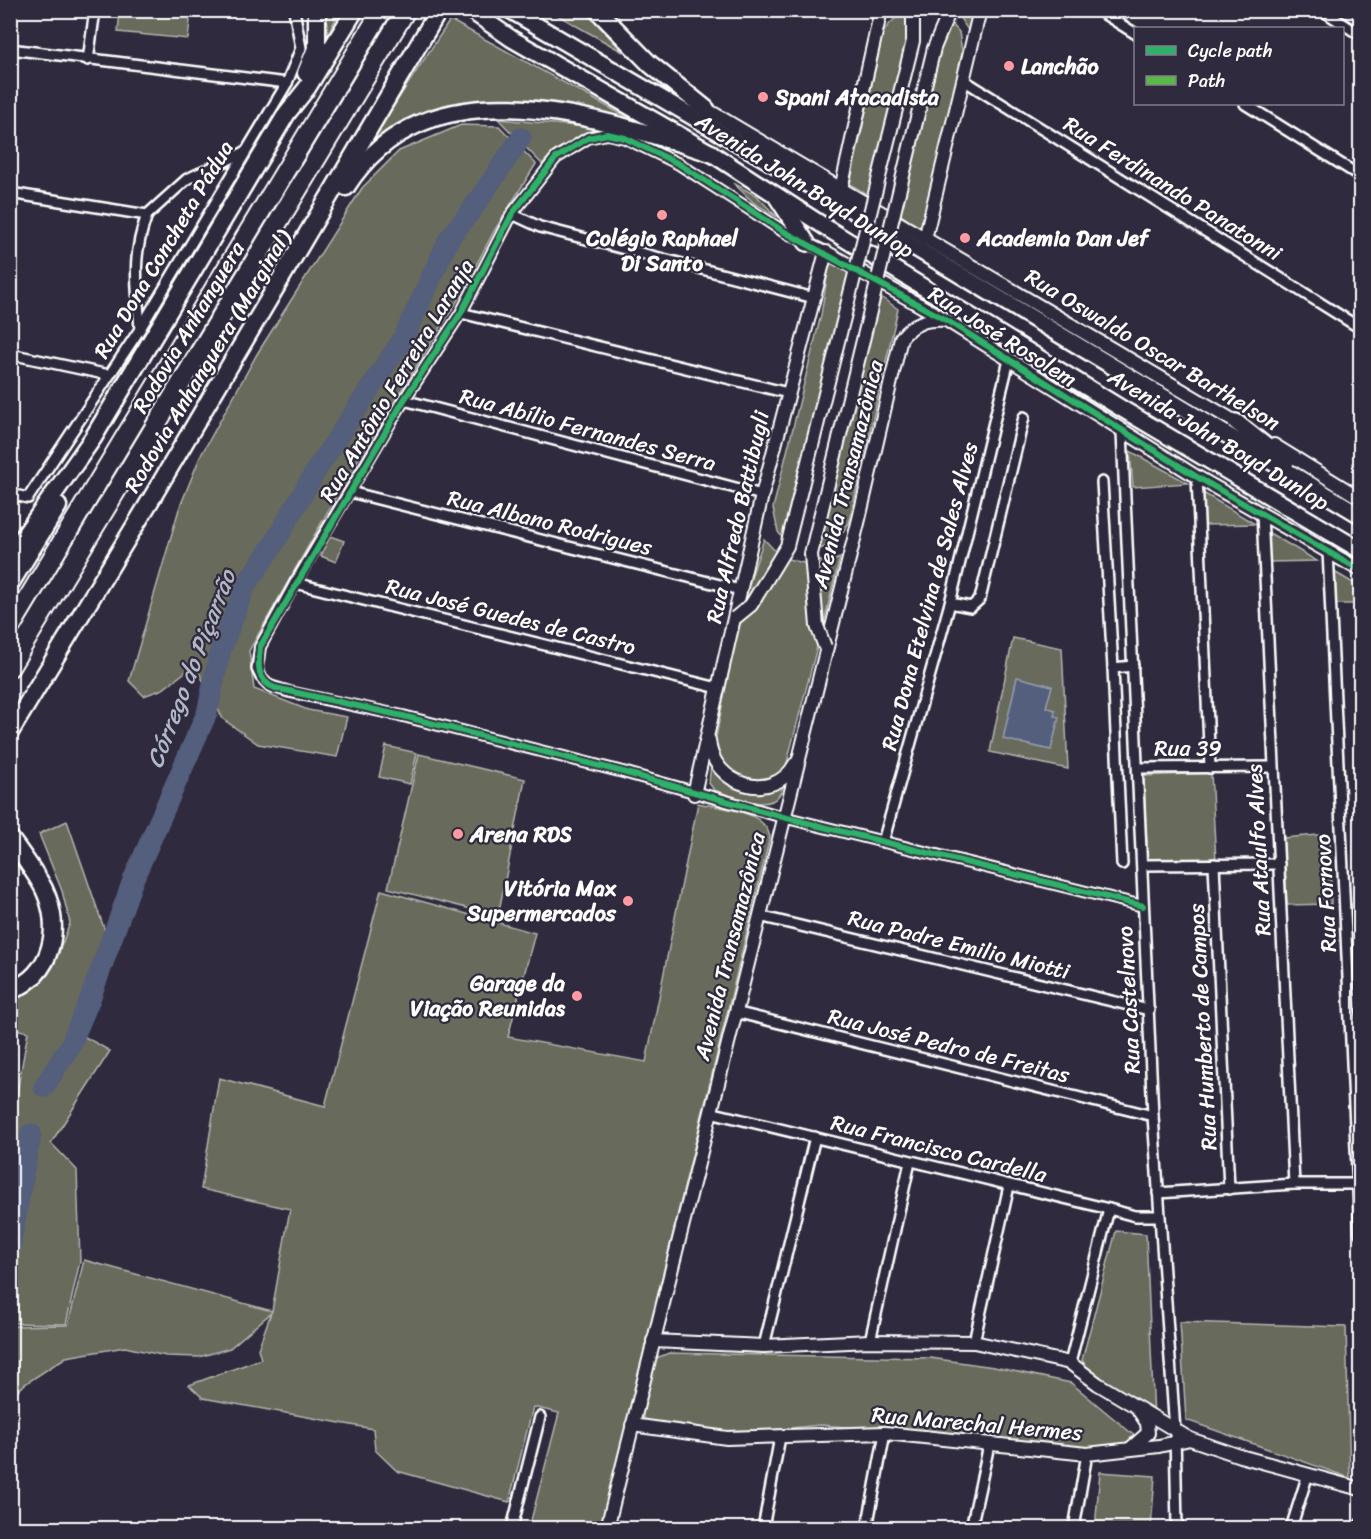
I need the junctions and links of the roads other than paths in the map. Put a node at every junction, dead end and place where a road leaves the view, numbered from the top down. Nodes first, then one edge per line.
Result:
1 (95, 10) edge
2 (294, 10) edge
3 (317, 10) edge
4 (355, 10) edge
5 (382, 10) edge
6 (439, 10) edge
7 (470, 10) edge
8 (510, 10) edge
9 (597, 10) edge
10 (881, 10) edge
11 (913, 10) edge
12 (950, 10) edge
13 (980, 10) edge
14 (1098, 10) edge
15 (1322, 10) edge
16 (1355, 10) edge
17 (1360, 14) edge
18 (402, 17) edge
19 (1134, 33) edge
20 (1360, 35) edge
21 (10, 49) edge
22 (88, 60) junction
23 (619, 73) junction
24 (965, 81) junction
25 (287, 83) junction
26 (1247, 105) edge
27 (706, 109) junction
28 (287, 113) junction
29 (625, 138) joint
30 (245, 152) junction
31 (711, 153) junction
32 (1360, 177) edge
33 (771, 189) junction
34 (841, 189) junction
35 (10, 193) edge
36 (512, 214) junction
37 (147, 215) junction
38 (925, 239) junction
39 (807, 243) junction
40 (826, 252) junction
41 (284, 276) junction
42 (814, 298) junction
43 (461, 313) junction
44 (946, 320) junction
45 (1360, 328) edge
46 (140, 329) junction
47 (10, 354) edge
48 (1009, 360) junction
49 (109, 375) junction
50 (788, 393) junction
51 (404, 400) junction
52 (1024, 417) dead end
53 (1236, 422) junction
54 (1122, 432) junction
55 (93, 438) junction
56 (1197, 477) junction
57 (1102, 482) dead end
58 (350, 492) junction
59 (10, 494) edge
60 (762, 495) junction
61 (1330, 498) junction
62 (1360, 498) edge
63 (1262, 514) junction
64 (1360, 515) edge
65 (1360, 550) edge
66 (1328, 551) junction
67 (10, 556) edge
68 (1360, 570) edge
69 (13, 579) edge
70 (295, 583) junction
71 (740, 590) junction
72 (950, 603) junction
73 (735, 618) junction
74 (10, 628) edge
75 (825, 648) junction
76 (1133, 666) junction
77 (10, 667) edge
78 (1113, 668) junction
79 (718, 688) junction
80 (710, 724) junction
81 (10, 732) edge
82 (799, 756) junction
83 (1274, 767) junction
84 (1138, 768) junction
85 (1210, 768) junction
86 (694, 794) junction
87 (783, 817) junction
88 (10, 838) edge
89 (884, 842) junction
90 (1122, 864) dead end
91 (1214, 864) junction
92 (1279, 864) junction
93 (1143, 865) junction
94 (1143, 906) junction
95 (759, 916) junction
96 (10, 991) edge
97 (1149, 1010) junction
98 (735, 1012) junction
99 (710, 1112) junction
100 (1153, 1116) junction
101 (815, 1137) junction
102 (910, 1162) junction
103 (1294, 1184) junction
104 (1358, 1184) junction
105 (1009, 1186) junction
106 (1229, 1189) junction
107 (1158, 1192) junction
108 (1108, 1209) junction
109 (1159, 1216) junction
110 (1360, 1233) edge
111 (653, 1341) junction
112 (870, 1341) junction
113 (974, 1342) junction
114 (764, 1346) junction
115 (1070, 1363) junction
116 (1135, 1406) junction
117 (540, 1418) dead end
118 (632, 1425) junction
119 (885, 1433) junction
120 (780, 1437) junction
121 (1175, 1437) junction
122 (989, 1445) junction
123 (1131, 1448) junction
124 (1087, 1454) junction
125 (1308, 1474) junction
126 (1360, 1489) edge
127 (1360, 1524) edge
128 (608, 1527) edge
129 (512, 1528) edge
130 (624, 1528) edge
131 (763, 1528) edge
132 (867, 1528) edge
133 (971, 1528) edge
134 (1074, 1528) edge
135 (1177, 1528) edge
136 (1291, 1528) edge
137 (1359, 1528) edge

1 - 22 street
2 - 25 street, Rua Dona Concheta Pádua
3 - 28 highway
4 - 28 highway
5 - 74 highway, Rodovia Anhanguera
6 - 41 highway, Rodovia Anhanguera (Marginal)
7 - 31 main road, Avenida John Boyd Dunlop
8 - 23 main road, Avenida John Boyd Dunlop
9 - 27 highway
10 - 34 street
11 - 73 street, bridge
12 - 75 street, bridge
13 - 24 street
14 - 19 street
15 - 20 street
16 - 17 street
18 - 77 highway, Rodovia Anhanguera
21 - 22 street
22 - 25 street
23 - 27 main road
23 - 61 main road, Avenida John Boyd Dunlop
24 - 38 street
24 - 45 street, Rua Ferdinando Panatonni
25 - 30 street, Rua Dona Concheta Pádua
26 - 32 street
27 - 34 street, Rua Oswaldo Oscar Barthelson
28 - 55 highway
29 - 36 street, Rua Antônio Ferreira Laranja
29 - 39 street, Rua José Rosolem
30 - 37 street
30 - 46 street, Rua Dona Concheta Pádua
31 - 33 main road, Avenida John Boyd Dunlop
31 - 41 highway
33 - 39 main road
33 - 65 main road, Avenida John Boyd Dunlop
34 - 38 street, Rua Oswaldo Oscar Barthelson
35 - 37 street
36 - 42 street
36 - 43 street, Rua Antônio Ferreira Laranja
37 - 46 street
38 - 53 street, Rua Oswaldo Oscar Barthelson
39 - 40 street, Rua José Rosolem
40 - 42 street, Rua Alfredo Battibugli
40 - 44 street, Rua José Rosolem
41 - 81 highway, Rodovia Anhanguera (Marginal)
42 - 50 street, Rua Alfredo Battibugli
43 - 50 street
43 - 51 street, Rua Antônio Ferreira Laranja
44 - 48 street, Rua José Rosolem
44 - 75 street, Avenida Transamazônica
46 - 49 street, Rua Dona Concheta Pádua
47 - 49 street
48 - 54 street, Rua José Rosolem
48 - 72 street, Rua Dona Etelvina de Sales Alves
49 - 59 street, Rua Dona Concheta Pádua
50 - 60 street, Rua Alfredo Battibugli
51 - 58 street, Rua Antônio Ferreira Laranja
51 - 60 street, Rua Abílio Fernandes Serra
52 - 72 street
53 - 61 main road
53 - 62 street, Rua Oswaldo Oscar Barthelson
54 - 56 street, Rua José Rosolem
54 - 76 street, Rua Castelnovo
55 - 67 highway
55 - 69 highway
56 - 63 street, Rua José Rosolem
56 - 85 street
57 - 78 street
58 - 70 street, Rua Antônio Ferreira Laranja
58 - 71 street, Rua Albano Rodrigues
60 - 71 street, Rua Alfredo Battibugli
61 - 64 main road, Avenida John Boyd Dunlop
63 - 66 street, Rua José Rosolem
63 - 83 street, Rua Ataulfo Alves
66 - 68 street, Rua José Rosolem
66 - 104 street, Rua Fornovo
70 - 79 street, Rua José Guedes de Castro
70 - 86 street, Rua Antônio Ferreira Laranja
71 - 73 street, Rua Alfredo Battibugli
72 - 89 street, Rua Dona Etelvina de Sales Alves
73 - 79 street, Rua Alfredo Battibugli
75 - 82 street, Avenida Transamazônica
76 - 78 street
76 - 84 street, Rua Castelnovo
78 - 90 street
79 - 80 street, Rua Alfredo Battibugli
80 - 82 street
80 - 86 street, Rua Alfredo Battibugli
82 - 87 street, Avenida Transamazônica
83 - 85 street, Rua 39
83 - 92 street, Rua Ataulfo Alves
84 - 85 street, Rua 39
84 - 93 street, Rua Castelnovo
86 - 87 street
87 - 89 street
87 - 95 street, Avenida Transamazônica
88 - 96 highway
89 - 94 street
91 - 92 street
91 - 93 street
91 - 106 street, Rua Humberto de Campos
92 - 103 street, Rua Ataulfo Alves
93 - 94 street, Rua Castelnovo
94 - 97 street, Rua Castelnovo
95 - 97 street, Rua Padre Emilio Miotti
95 - 98 street, Avenida Transamazônica
97 - 100 street, Rua Castelnovo
98 - 99 street, Avenida Transamazônica
98 - 100 street, Rua José Pedro de Freitas
99 - 101 street, Rua Francisco Cardella
99 - 111 street, Avenida Transamazônica
100 - 107 street, Rua Castelnovo
101 - 102 street, Rua Francisco Cardella
101 - 114 street
102 - 105 street, Rua Francisco Cardella
102 - 112 street
103 - 104 street
103 - 106 street
104 - 110 street, Rua Fornovo
105 - 108 street, Rua Francisco Cardella
105 - 113 street
106 - 107 street
107 - 109 street, Rua Castelnovo
108 - 109 street, Rua Francisco Cardella
108 - 115 street
109 - 121 street, Rua Castelnovo
111 - 114 street
111 - 118 street, Avenida Transamazônica
112 - 113 street
112 - 114 street
113 - 115 street
115 - 116 street
116 - 121 street
116 - 123 street
117 - 129 street
118 - 120 street, Rua Marechal Hermes
118 - 128 street, Avenida Transamazônica
119 - 120 street, Rua Marechal Hermes
119 - 122 street, Rua Marechal Hermes
119 - 132 street
120 - 131 street
121 - 123 street, Rua Marechal Hermes
121 - 125 street, Rua Marechal Hermes
121 - 135 street, Rua Castelnovo
122 - 124 street, Rua Marechal Hermes
122 - 133 street
123 - 124 street, Rua Marechal Hermes
124 - 134 street
125 - 126 street
125 - 136 street
127 - 137 street
128 - 130 street

